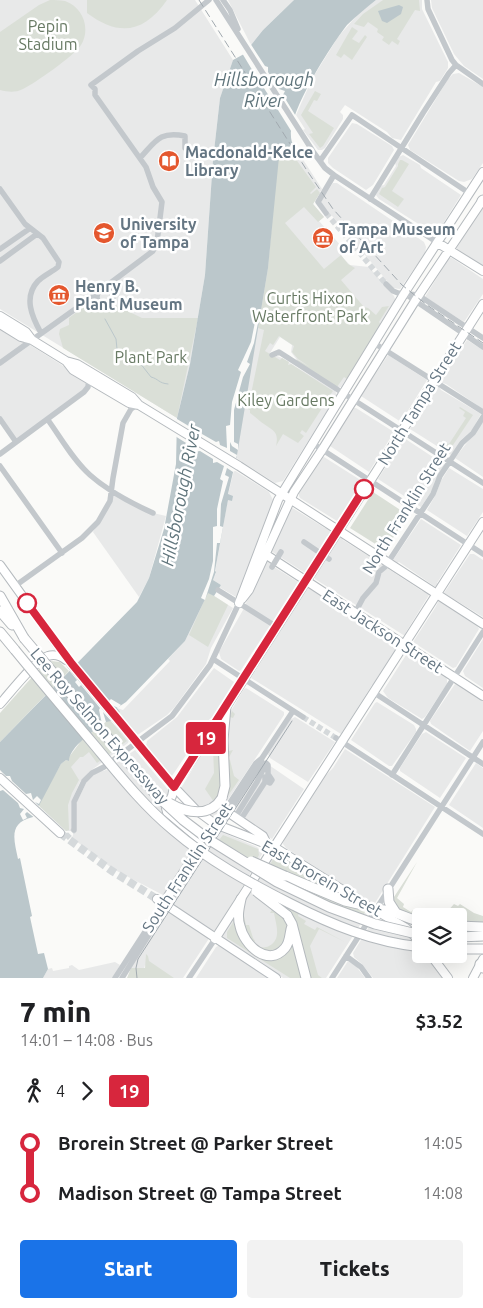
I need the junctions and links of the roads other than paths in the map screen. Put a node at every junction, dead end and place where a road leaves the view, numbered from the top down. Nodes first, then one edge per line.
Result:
1 (209, 0) edge
2 (216, 0) edge
3 (223, 0) edge
4 (427, 0) edge
5 (246, 45) junction
6 (456, 65) junction
7 (483, 84) edge
8 (185, 148) dead end
9 (402, 149) junction
10 (140, 158) junction
11 (320, 161) junction
12 (483, 172) edge
13 (334, 175) junction
14 (0, 189) edge
15 (469, 193) junction
16 (370, 199) junction
17 (483, 201) edge
18 (326, 213) tunnel mouth
19 (29, 229) junction
20 (37, 234) junction
21 (438, 243) junction
22 (0, 249) edge
23 (448, 250) junction
24 (0, 262) edge
25 (483, 271) edge
26 (114, 281) junction
27 (386, 284) tunnel mouth
28 (100, 291) junction
29 (110, 291) junction
30 (404, 294) junction
31 (417, 298) junction
32 (87, 301) junction
33 (99, 301) junction
34 (483, 304) edge
35 (0, 316) edge
36 (0, 324) edge
37 (465, 331) junction
38 (41, 333) junction
39 (483, 338) edge
40 (32, 340) junction
41 (374, 343) junction
42 (483, 347) edge
43 (384, 349) junction
44 (272, 355) dead end
45 (66, 361) junction
46 (0, 363) edge
47 (87, 370) junction
48 (90, 380) junction
49 (433, 381) junction
50 (343, 393) junction
51 (354, 400) junction
52 (139, 405) junction
53 (483, 412) edge
54 (483, 417) edge
55 (0, 419) edge
56 (48, 420) junction
57 (402, 431) junction
58 (16, 442) junction
59 (312, 444) junction
60 (322, 450) junction
61 (0, 454) edge
62 (450, 461) junction
63 (0, 466) edge
64 (113, 478) junction
65 (370, 481) junction
66 (100, 483) junction
67 (483, 483) edge
68 (111, 490) junction
69 (281, 494) junction
70 (290, 499) junction
71 (153, 513) dead end
72 (420, 514) junction
73 (483, 522) edge
74 (338, 530) junction
75 (304, 542) dead end
76 (468, 544) junction
77 (262, 552) junction
78 (282, 552) dead end
79 (62, 553) junction
80 (483, 554) edge
81 (329, 559) dead end
82 (388, 562) junction
83 (0, 565) edge
84 (272, 567) dead end
85 (306, 580) junction
86 (15, 586) junction
87 (218, 590) dead end
88 (437, 594) junction
89 (0, 596) edge
90 (239, 603) junction
91 (0, 611) edge
92 (355, 613) junction
93 (483, 624) edge
94 (277, 626) junction
95 (0, 632) edge
96 (483, 632) edge
97 (24, 638) junction
98 (0, 639) edge
99 (404, 645) junction
100 (15, 650) junction
101 (213, 659) junction
102 (72, 664) junction
103 (454, 677) junction
104 (244, 679) junction
105 (373, 692) junction
106 (483, 696) edge
107 (0, 704) edge
108 (226, 706) junction
109 (294, 711) junction
110 (303, 717) tunnel mouth
111 (424, 725) junction
112 (339, 740) junction
113 (135, 741) junction
114 (483, 742) edge
115 (262, 758) junction
116 (473, 758) junction
117 (483, 764) edge
118 (392, 775) junction
119 (0, 778) edge
120 (265, 782) joint
121 (174, 787) junction
122 (156, 795) junction
123 (441, 806) junction
124 (229, 813) junction
125 (218, 825) junction
126 (74, 830) dead end
127 (60, 832) tunnel mouth
128 (483, 834) edge
129 (270, 846) junction
130 (201, 848) junction
131 (224, 851) junction
132 (228, 870) junction
133 (388, 889) junction
134 (241, 899) junction
135 (162, 903) junction
136 (371, 908) junction
137 (398, 915) junction
138 (412, 919) edge
139 (292, 926) junction
140 (467, 926) edge
141 (483, 927) edge
142 (412, 933) edge
143 (412, 934) edge
144 (483, 936) edge
145 (467, 937) edge
146 (215, 939) junction
147 (412, 945) edge
148 (483, 949) edge
149 (467, 950) edge
150 (346, 956) junction
151 (437, 963) edge
152 (482, 964) edge
153 (119, 976) edge
154 (449, 977) edge
155 (189, 978) edge
156 (276, 978) edge
157 (306, 978) edge
158 (332, 978) edge
159 (369, 978) edge
160 (467, 978) edge
161 (473, 978) edge

1 - 10 street
2 - 5 street
3 - 5 street
4 - 6 street
5 - 11 street
6 - 7 street
6 - 9 street
8 - 10 street
9 - 11 street
9 - 15 street
9 - 16 street
10 - 26 street
11 - 13 street
12 - 15 main road
13 - 16 street
13 - 18 street
14 - 19 street
15 - 17 main road
15 - 21 main road
16 - 21 street
17 - 23 main road
19 - 20 street
19 - 22 street
20 - 24 street
20 - 38 street
21 - 23 main road
21 - 30 main road
23 - 25 main road
23 - 31 main road
26 - 28 street
26 - 29 street
27 - 30 street
28 - 29 street
28 - 32 street
28 - 33 street
29 - 33 street
30 - 31 street
30 - 41 main road
31 - 37 street
31 - 43 main road
32 - 33 street
32 - 38 street
34 - 37 main road, North Tampa Street
35 - 40 main road
36 - 40 main road
37 - 39 street
37 - 42 street
37 - 49 main road, North Tampa Street
38 - 40 street
40 - 45 main road
40 - 46 street
41 - 43 street
41 - 50 main road
43 - 49 street
43 - 51 main road
44 - 50 street
45 - 47 main road
45 - 48 main road
47 - 48 street
47 - 52 main road
48 - 52 main road
48 - 56 street
49 - 53 street
49 - 57 main road, North Tampa Street
50 - 51 street
50 - 59 main road
51 - 57 street
51 - 60 main road
52 - 64 street
52 - 69 main road
54 - 62 street, North Franklin Street
55 - 58 street
56 - 58 street
56 - 66 street
57 - 62 street
57 - 65 main road, North Tampa Street
58 - 61 street
59 - 60 street
59 - 69 main road
60 - 65 street
60 - 70 main road
62 - 67 street
62 - 72 street, North Franklin Street
63 - 79 street
64 - 66 street
64 - 68 street
65 - 72 street
65 - 74 main road, North Tampa Street
66 - 68 street
68 - 71 street
68 - 79 street
69 - 70 main road
69 - 77 main road
70 - 74 main road
70 - 77 main road
72 - 76 street
72 - 82 street, North Franklin Street
73 - 76 main road
74 - 82 main road
74 - 85 main road, North Tampa Street
75 - 81 street, bridge
76 - 80 street
76 - 88 main road
77 - 85 main road, East Jackson Street
77 - 90 main road
78 - 84 street, bridge
79 - 86 street
82 - 88 main road
82 - 92 street, North Franklin Street
83 - 86 main road, East Brorein Street
85 - 92 main road, East Jackson Street
85 - 94 main road, North Tampa Street
86 - 102 main road, East Brorein Street
87 - 90 street
88 - 93 main road
88 - 99 main road
89 - 97 highway
90 - 94 street
90 - 101 street
91 - 97 highway, Lee Roy Selmon Expressway
92 - 99 main road, East Jackson Street
94 - 104 main road, North Tampa Street
95 - 100 highway, Lee Roy Selmon Expressway
96 - 103 street
97 - 122 highway, Lee Roy Selmon Expressway, bridge
98 - 100 highway
99 - 103 main road, East Jackson Street
99 - 105 main road
100 - 132 highway, Lee Roy Selmon Expressway, bridge
101 - 104 street
101 - 113 street
102 - 107 main road
102 - 113 main road, East Brorein Street
103 - 106 main road, East Jackson Street
103 - 111 street
104 - 108 main road, North Tampa Street
104 - 109 street
105 - 111 street
105 - 112 main road
108 - 121 main road, North Tampa Street
108 - 122 highway, bridge
109 - 110 street
109 - 115 street, South Franklin Street
111 - 116 street
111 - 118 street
112 - 118 street
112 - 129 main road
113 - 121 main road, East Brorein Street
113 - 126 street
114 - 116 street
115 - 124 street, South Franklin Street
115 - 125 street, South Franklin Street
116 - 117 street
116 - 123 street
118 - 123 street
119 - 127 main road
120 - 120 street
121 - 125 main road, East Brorein Street
121 - 130 main road, North Tampa Street
122 - 131 highway, Lee Roy Selmon Expressway, bridge
123 - 128 street
123 - 133 street
124 - 125 street, South Franklin Street
124 - 129 main road
125 - 129 main road, East Brorein Street
125 - 130 street, South Franklin Street
125 - 135 street, South Franklin Street
129 - 134 main road
129 - 136 main road, East Brorein Street
130 - 135 main road, South Franklin Street
131 - 136 highway, bridge
131 - 142 highway, Lee Roy Selmon Expressway, bridge
132 - 139 highway, bridge
132 - 147 highway, Lee Roy Selmon Expressway, bridge
133 - 136 street
133 - 137 highway
134 - 139 highway
134 - 146 main road
135 - 146 main road
135 - 153 street, South Franklin Street
136 - 137 highway
136 - 143 main road, East Brorein Street
136 - 150 street
137 - 138 highway
139 - 157 highway
140 - 141 highway
144 - 145 highway
146 - 155 street
146 - 156 main road
148 - 149 highway
150 - 158 street
150 - 159 street
151 - 154 main road
152 - 160 main road
152 - 161 main road

